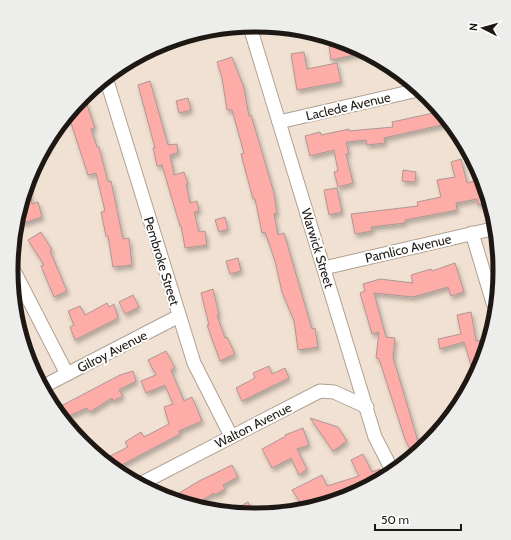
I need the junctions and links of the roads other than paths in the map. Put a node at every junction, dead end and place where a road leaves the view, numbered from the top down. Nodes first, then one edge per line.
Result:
1 (252, 32) edge
2 (108, 84) edge
3 (412, 91) edge
4 (279, 122) junction
5 (489, 230) edge
6 (472, 233) junction
7 (324, 268) junction
8 (19, 280) edge
9 (491, 297) edge
10 (179, 316) junction
11 (67, 374) junction
12 (47, 384) edge
13 (367, 407) junction
14 (231, 436) junction
15 (390, 465) edge
16 (146, 481) edge

1 - 4 street, Warwick Street
2 - 10 street, Pembroke Street
3 - 4 street, Laclede Avenue
4 - 7 street, Warwick Street
5 - 6 street, Pamlico Avenue
6 - 7 street, Pamlico Avenue
6 - 9 street
7 - 13 street, Warwick Street
8 - 11 street
10 - 11 street, Gilroy Avenue
10 - 14 street, Pembroke Street
11 - 12 street, Gilroy Avenue
13 - 14 street, Walton Avenue
13 - 15 street, Warwick Street
14 - 16 street, Walton Avenue

